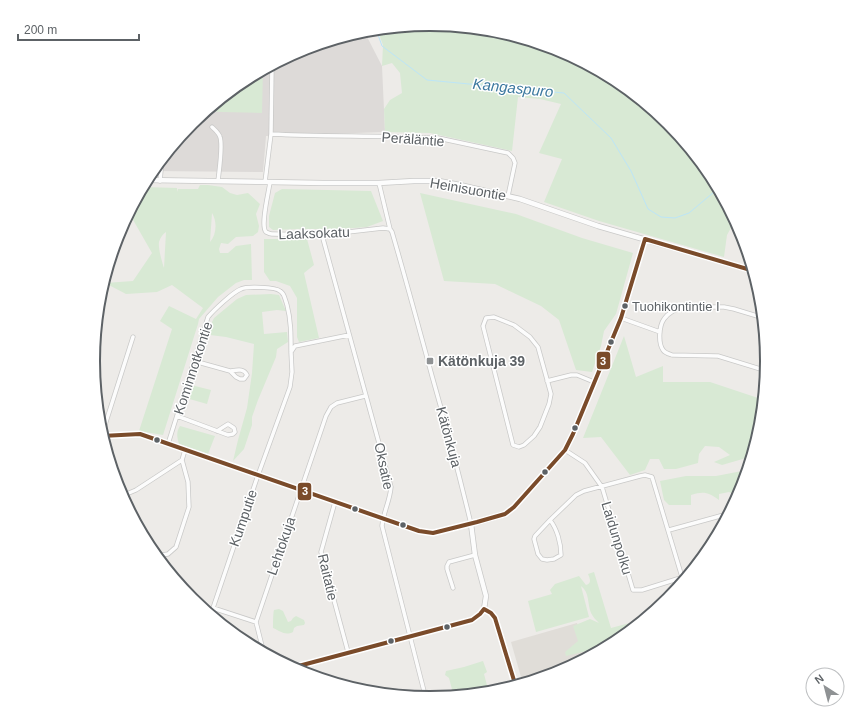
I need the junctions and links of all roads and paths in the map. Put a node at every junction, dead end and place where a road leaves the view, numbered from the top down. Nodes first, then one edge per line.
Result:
1 (272, 71) edge
2 (212, 127) dead end
3 (271, 134) junction
4 (161, 170) edge
5 (154, 181) edge
6 (160, 181) junction
7 (218, 181) junction
8 (267, 182) junction
9 (379, 183) junction
10 (508, 196) junction
11 (390, 229) junction
12 (322, 235) junction
13 (645, 239) junction
14 (748, 269) edge
15 (758, 316) edge
16 (621, 318) junction
17 (660, 332) junction
18 (349, 334) junction
19 (133, 337) dead end
20 (291, 352) junction
21 (194, 361) junction
22 (761, 369) edge
23 (230, 371) dead end
24 (547, 381) junction
25 (594, 382) junction
26 (365, 396) junction
27 (177, 416) junction
28 (106, 423) edge
29 (217, 431) dead end
30 (108, 436) edge
31 (168, 444) junction
32 (185, 450) junction
33 (565, 450) junction
34 (182, 460) junction
35 (258, 475) junction
36 (602, 486) junction
37 (301, 489) junction
38 (128, 494) edge
39 (335, 502) junction
40 (723, 515) edge
41 (383, 518) junction
42 (550, 520) junction
43 (470, 524) junction
44 (669, 530) junction
45 (163, 555) edge
46 (475, 555) junction
47 (682, 576) edge
48 (680, 578) edge
49 (453, 588) dead end
50 (484, 609) junction
51 (256, 622) junction
52 (410, 636) junction
53 (262, 646) edge
54 (348, 652) junction
55 (300, 665) edge
56 (514, 681) edge
57 (425, 692) edge

1 - 3 street
2 - 7 street
3 - 8 street
3 - 10 street, Peräläntie
4 - 6 street
5 - 6 street, Heinisuontie
6 - 7 street, Heinisuontie
7 - 8 street, Heinisuontie
8 - 9 street, Heinisuontie
8 - 12 street, Laaksokatu
9 - 10 street, Heinisuontie
9 - 11 street, Kätönkuja
10 - 13 street, Heinisuontie
11 - 12 street, Laaksokatu
11 - 43 street, Kätönkuja
12 - 18 street, Oksatie
13 - 14 street, Heinisuontie
13 - 16 street
15 - 17 street
16 - 17 street
16 - 25 street
17 - 22 street
18 - 20 street
18 - 26 street, Oksatie
19 - 28 street
20 - 21 street, Kominnotkontie
20 - 35 street, Kumputie
21 - 23 street
21 - 27 street, Kominnotkontie
24 - 24 street
24 - 25 street
25 - 33 street
26 - 37 street, Lehtokuja
26 - 41 street, Oksatie
27 - 29 street
27 - 31 street, Kominnotkontie
30 - 31 street
31 - 32 street
32 - 34 street
32 - 35 street
33 - 36 street, Laidunpolku
33 - 43 street
34 - 38 street
34 - 45 street
35 - 37 street
35 - 51 street, Kumputie
36 - 42 street
36 - 44 street
36 - 48 street, Laidunpolku
37 - 39 street
37 - 51 street, Lehtokuja
39 - 41 street
39 - 54 street, Raitatie
40 - 44 street
41 - 43 street
41 - 52 street, Oksatie
42 - 42 street
43 - 46 street, Kätönkuja
44 - 47 street
46 - 49 street
46 - 50 street, Kätönkuja
50 - 52 street
50 - 56 street
51 - 53 street
52 - 54 street
52 - 57 street, Oksatie
54 - 55 street

